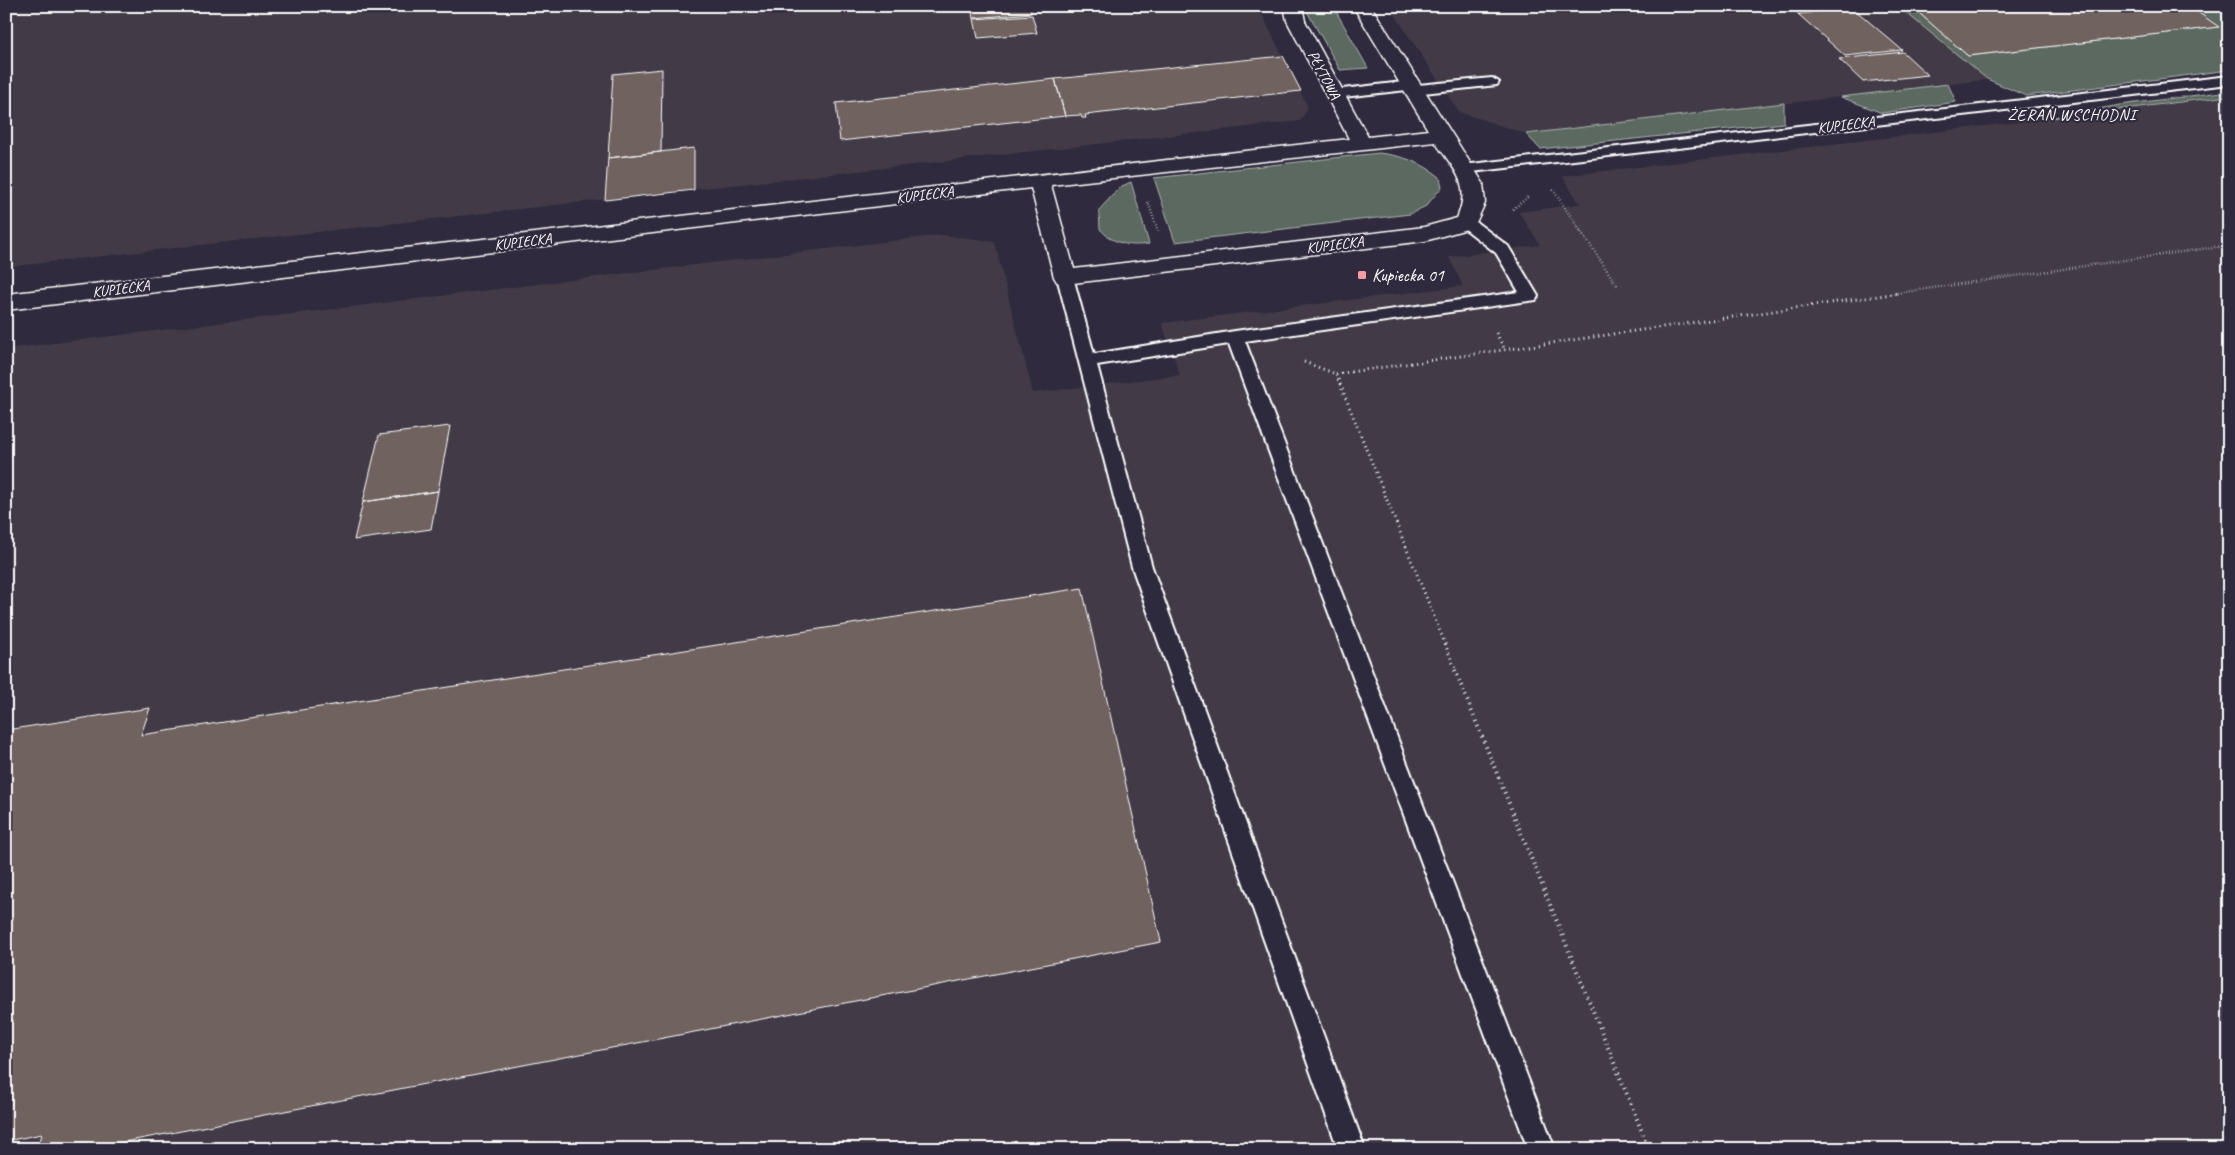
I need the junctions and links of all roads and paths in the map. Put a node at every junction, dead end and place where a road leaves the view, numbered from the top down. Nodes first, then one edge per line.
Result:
1 (1293, 6) edge
2 (1362, 6) edge
3 (2229, 80) edge
4 (1492, 82) dead end
5 (1412, 88) junction
6 (1334, 94) junction
7 (1440, 135) junction
8 (1361, 142) junction
9 (1534, 162) junction
10 (1463, 169) junction
11 (1040, 181) junction
12 (1466, 222) junction
13 (2229, 245) edge
14 (1065, 277) junction
15 (1617, 285) dead end
16 (6, 302) edge
17 (1235, 337) junction
18 (1299, 360) dead end
19 (1086, 361) junction
20 (1336, 374) junction
21 (1352, 1149) edge
22 (1542, 1149) edge
23 (1649, 1149) edge

1 - 6 street, PŁYTOWA
2 - 5 street
3 - 9 lane, KUPIECKA
4 - 5 lane
5 - 6 lane
5 - 7 street
6 - 8 street, PŁYTOWA
7 - 8 street, KUPIECKA
7 - 10 street
8 - 11 street, KUPIECKA
9 - 10 lane, KUPIECKA
9 - 15 path
10 - 12 street
11 - 14 street
11 - 16 street, KUPIECKA
12 - 14 street, KUPIECKA
12 - 17 lane
13 - 20 path
14 - 19 lane
17 - 19 lane
17 - 22 lane
18 - 20 path
19 - 21 lane
20 - 23 path

